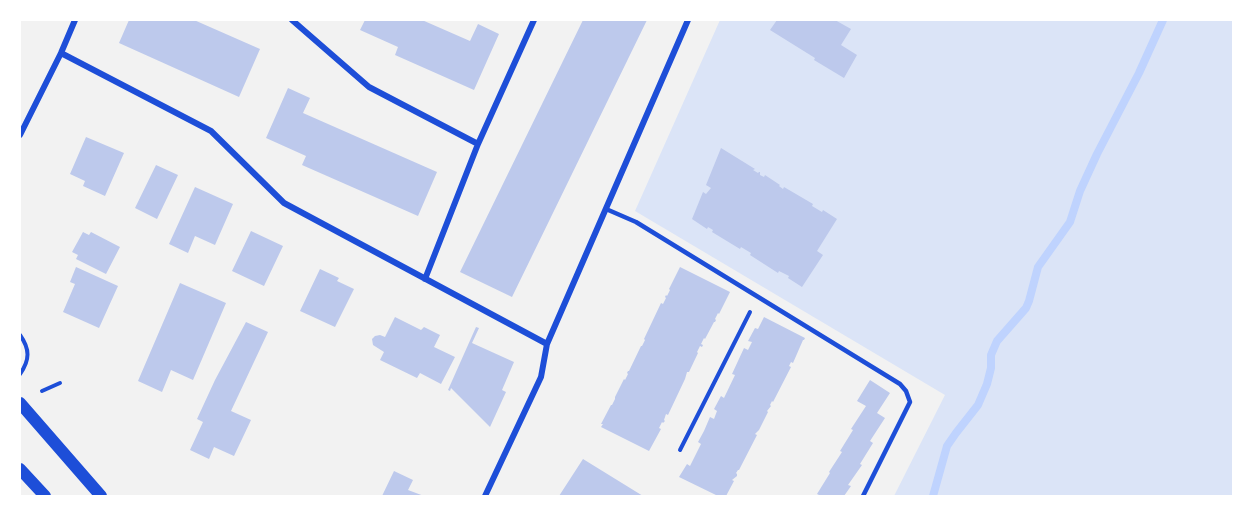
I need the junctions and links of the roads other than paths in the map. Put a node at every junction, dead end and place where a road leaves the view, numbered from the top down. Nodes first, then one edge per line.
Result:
1 (75, 20) edge
2 (292, 20) edge
3 (534, 20) edge
4 (688, 20) edge
5 (61, 53) junction
6 (20, 135) edge
7 (478, 144) junction
8 (606, 209) junction
9 (425, 279) junction
10 (547, 345) junction
11 (20, 403) edge
12 (20, 470) edge
13 (45, 496) edge
14 (101, 496) edge
15 (486, 496) edge
16 (863, 496) edge

1 - 5 street
2 - 7 street
3 - 7 street
4 - 8 street
5 - 6 street
5 - 9 street
7 - 9 street
8 - 10 street
8 - 16 lane
9 - 10 street
10 - 15 street
11 - 14 main road
12 - 13 main road

